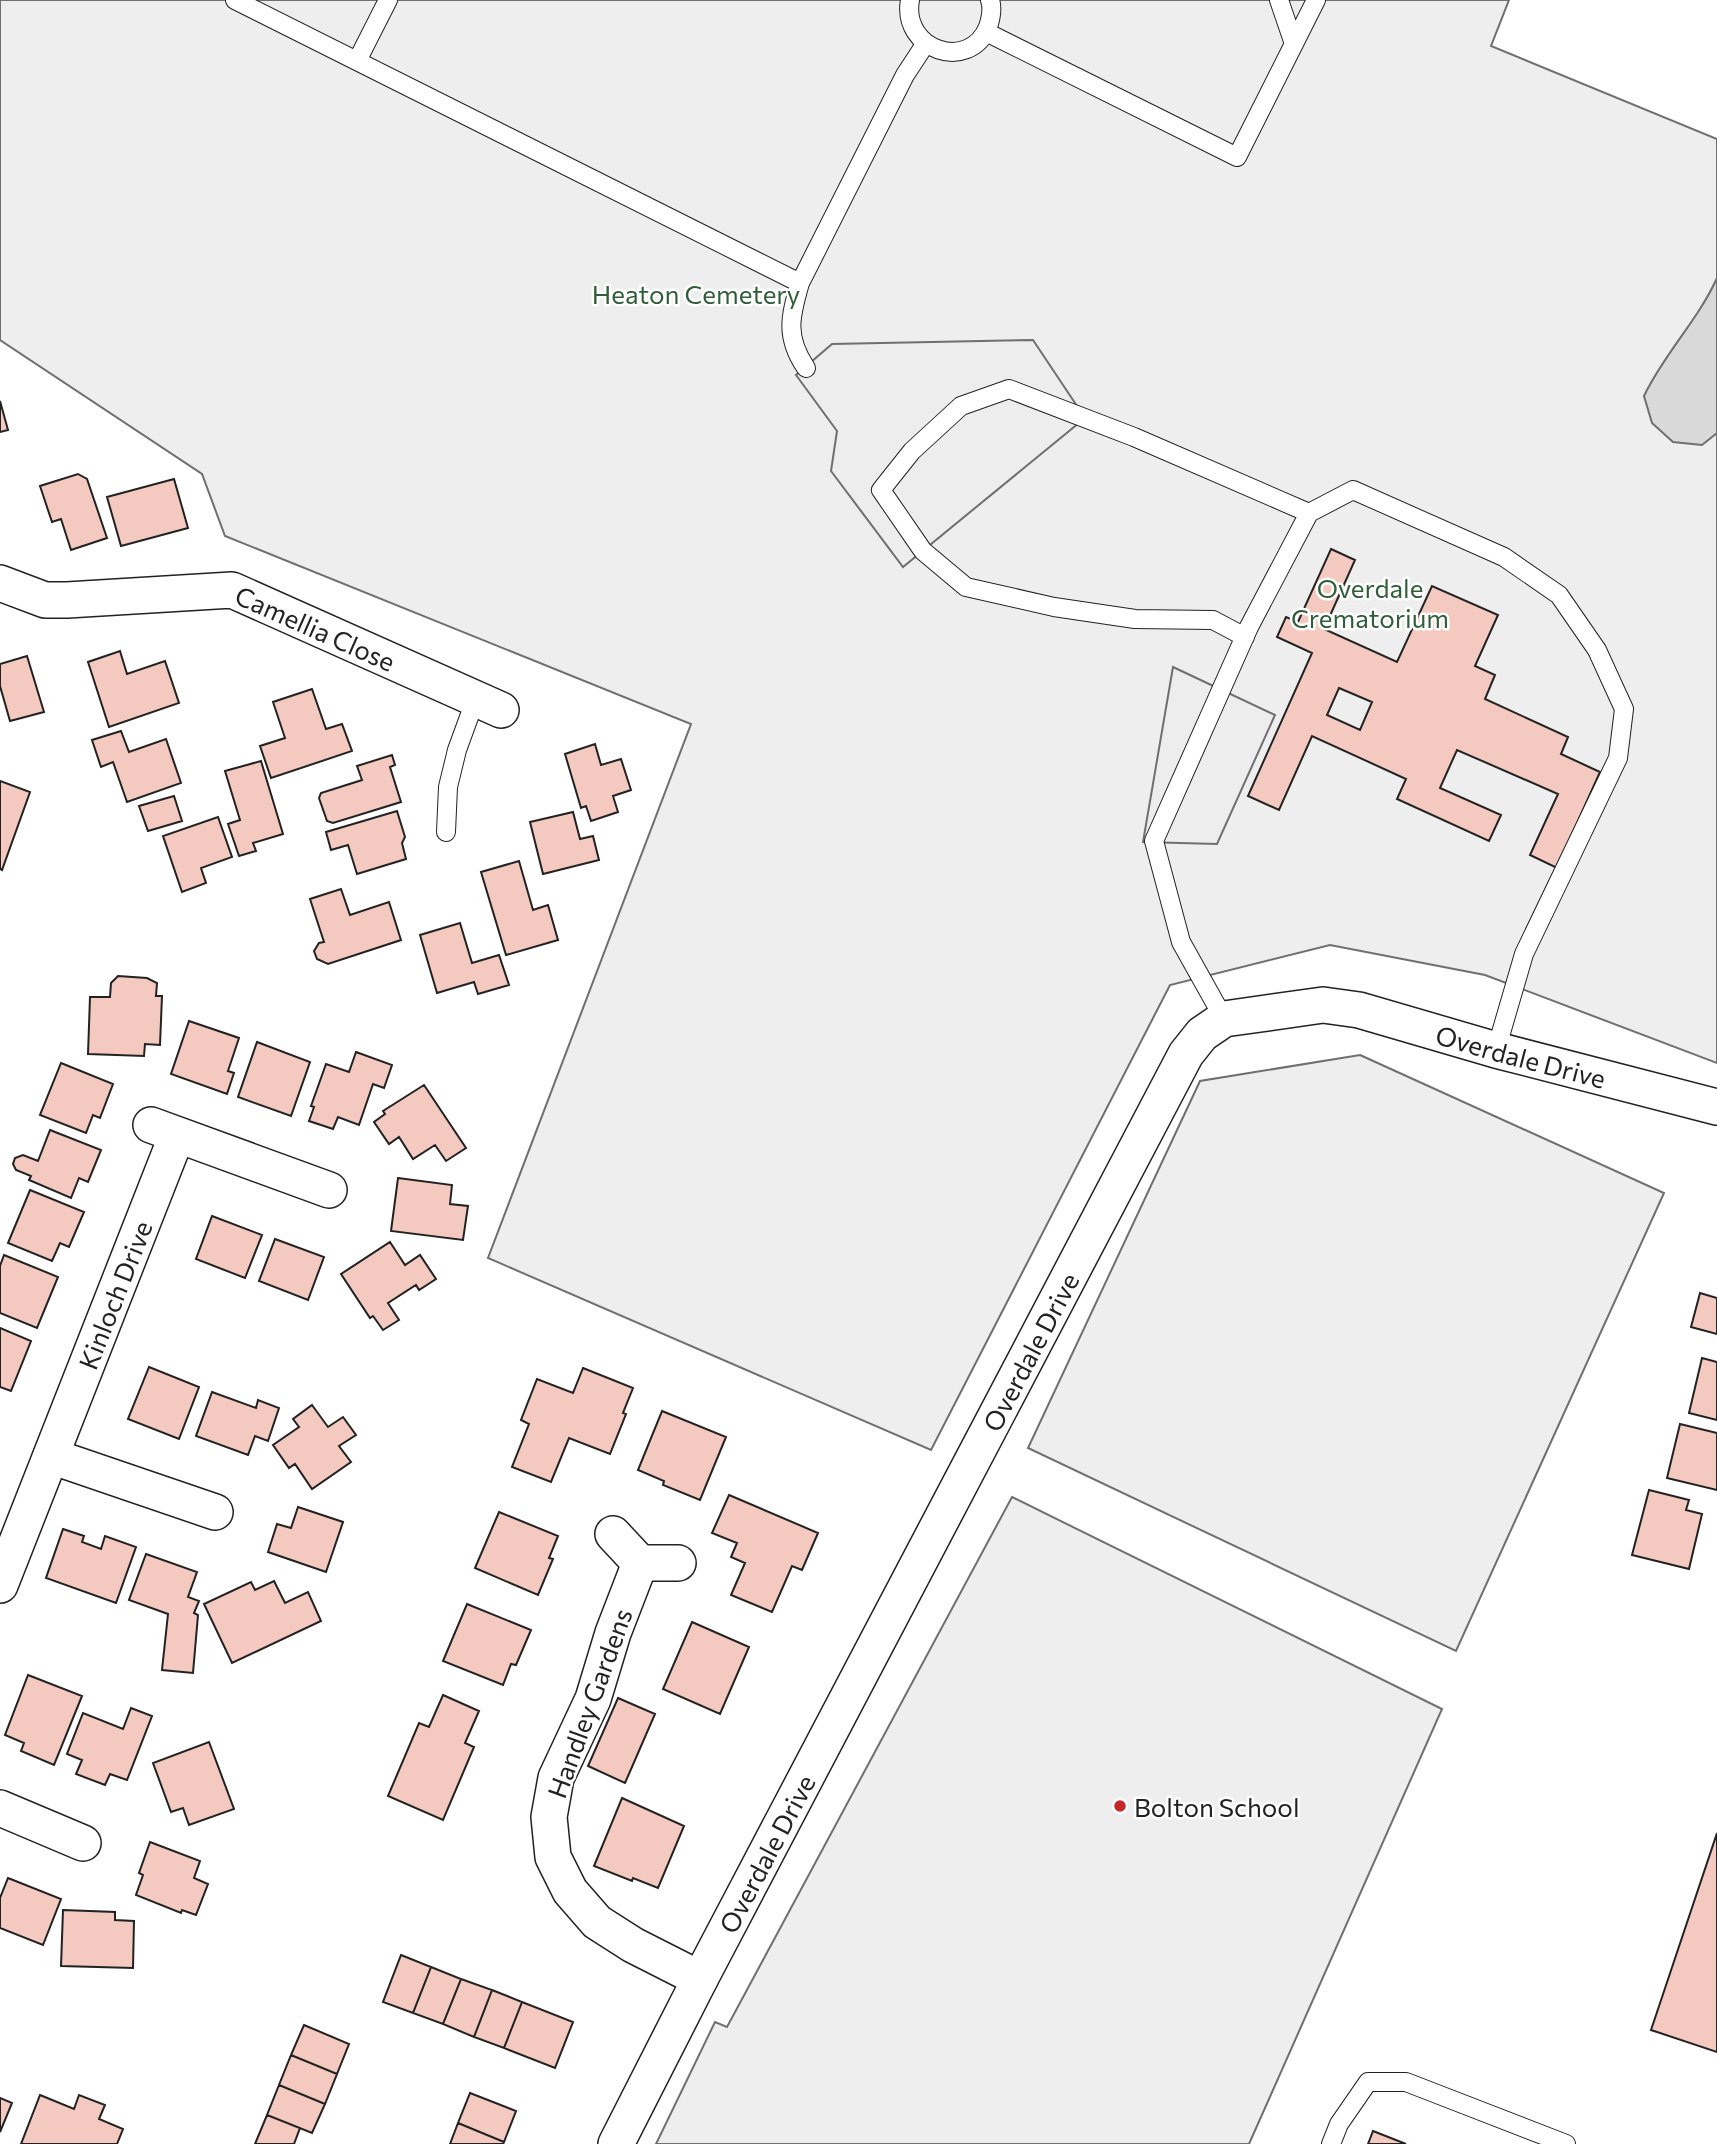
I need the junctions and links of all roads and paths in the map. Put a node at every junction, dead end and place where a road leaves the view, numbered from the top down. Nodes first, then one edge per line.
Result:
1 (236, 0) edge
2 (388, 0) edge
3 (911, 0) edge
4 (990, 0) edge
5 (1279, 0) edge
6 (1316, 0) edge
7 (986, 32) junction
8 (926, 43) junction
9 (1294, 44) junction
10 (357, 61) junction
11 (800, 283) junction
12 (806, 368) dead end
13 (1309, 513) junction
14 (0, 583) edge
15 (1245, 637) junction
16 (489, 704) joint
17 (446, 832) dead end
18 (1224, 1019) junction
19 (1496, 1050) junction
20 (1717, 1107) edge
21 (329, 1190) dead end
22 (51, 1456) junction
23 (215, 1512) dead end
24 (613, 1534) dead end
25 (640, 1563) junction
26 (678, 1563) dead end
27 (0, 1585) edge
28 (0, 1808) edge
29 (83, 1843) dead end
30 (700, 1979) junction
31 (616, 2144) edge
32 (1331, 2144) edge
33 (1566, 2144) edge

1 - 10 lane
2 - 10 lane
3 - 8 lane
4 - 7 lane
5 - 9 lane
6 - 9 lane
7 - 8 lane
7 - 9 lane
8 - 11 lane
10 - 11 lane
11 - 12 lane
13 - 15 lane
13 - 15 lane
13 - 19 lane
14 - 16 street, Camellia Close
15 - 18 lane
16 - 17 lane
18 - 19 street, Overdale Drive
18 - 30 street, Overdale Drive
19 - 20 street, Overdale Drive
21 - 22 street, Kinloch Drive
22 - 23 street
22 - 27 street, Kinloch Drive
24 - 25 street
25 - 26 street
25 - 30 street, Handley Gardens
28 - 29 street
30 - 31 street, Overdale Drive
32 - 33 lane

